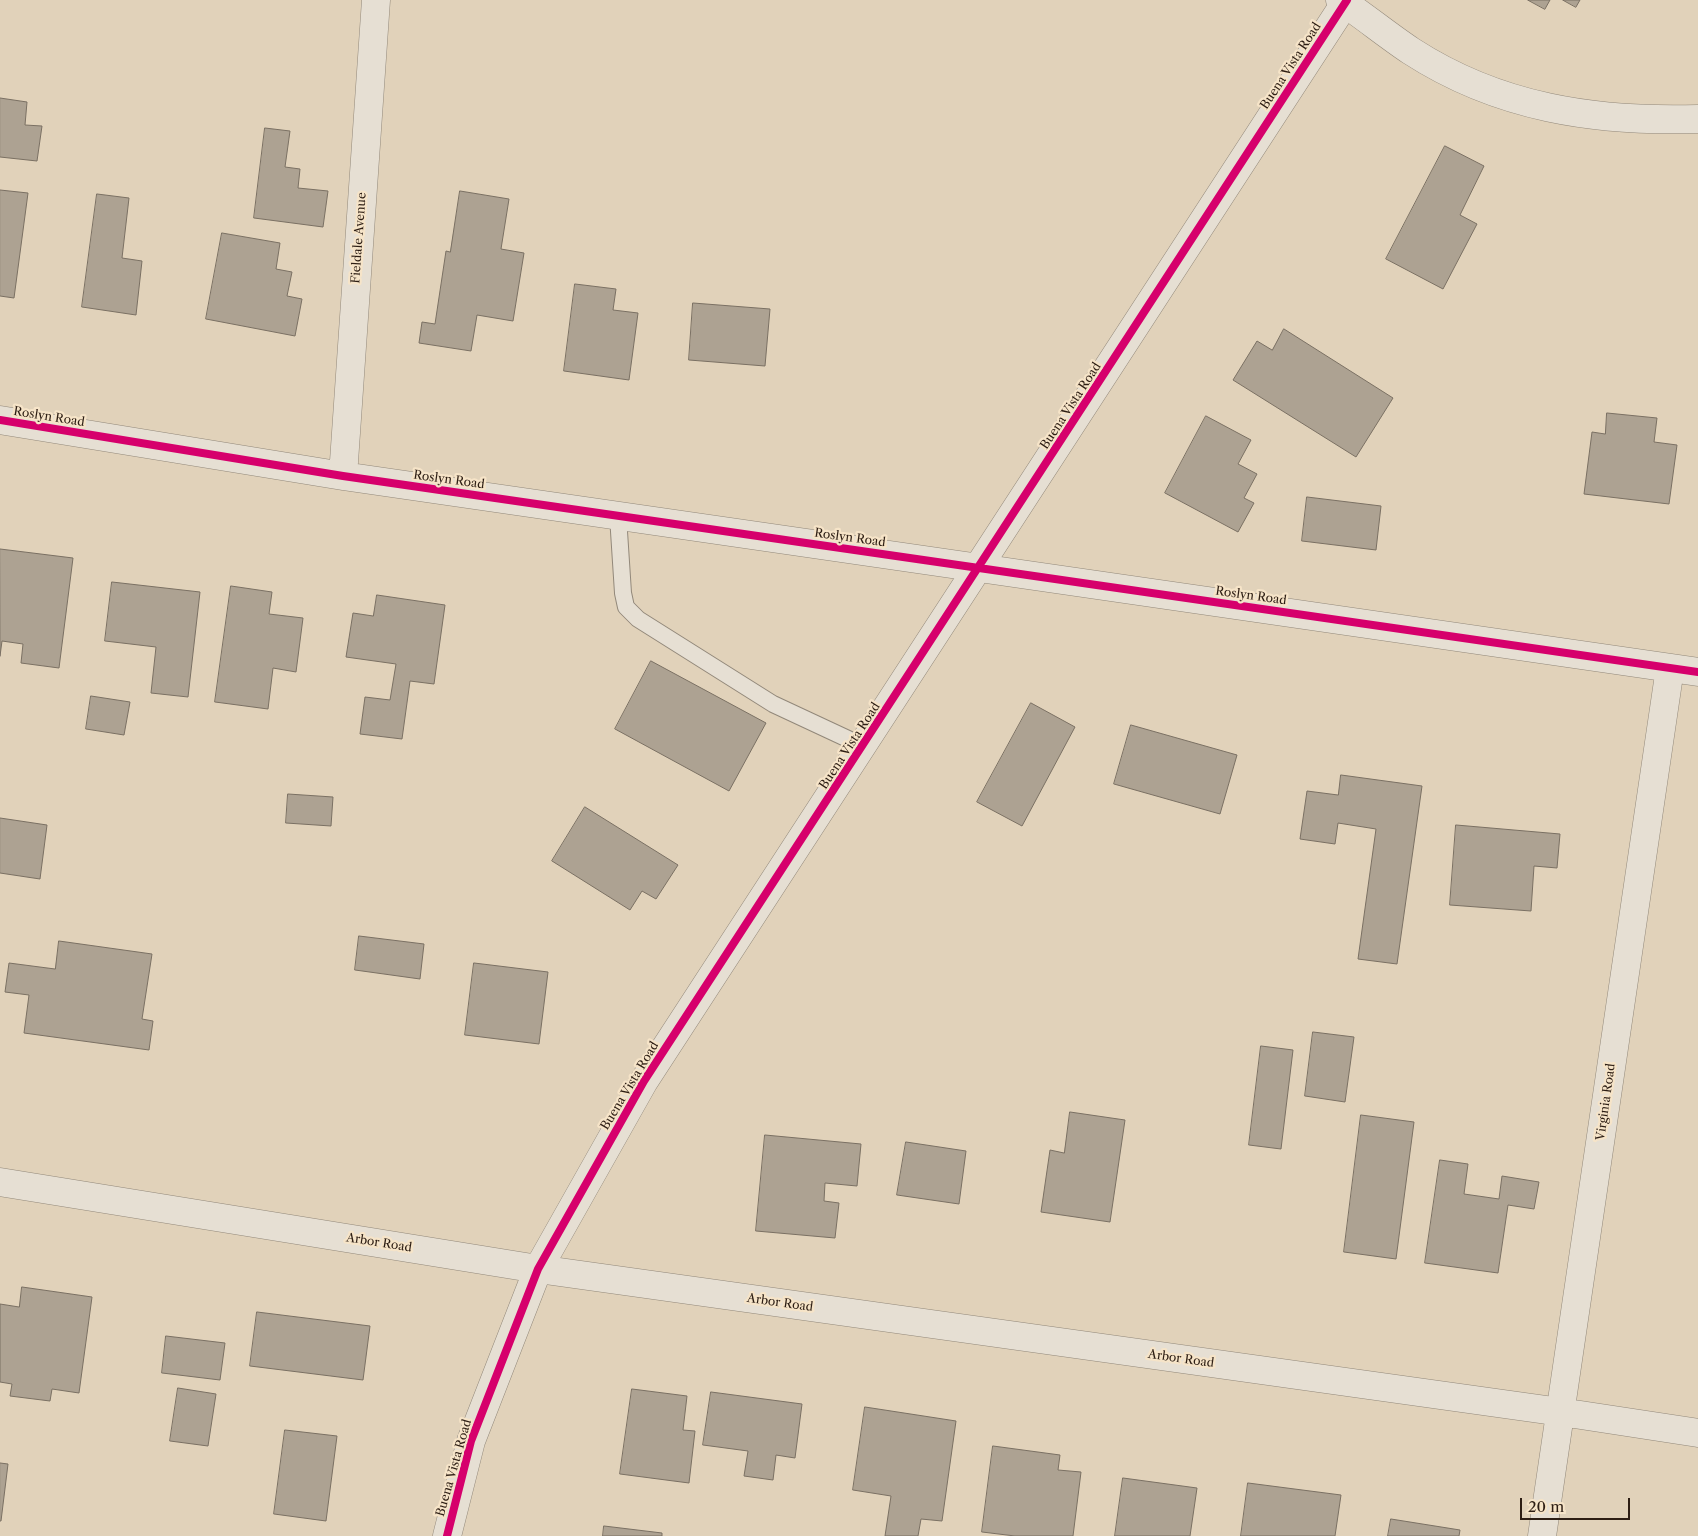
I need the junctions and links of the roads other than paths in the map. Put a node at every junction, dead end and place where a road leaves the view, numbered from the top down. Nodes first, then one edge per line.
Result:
1 (376, 0) edge
2 (1344, 1) edge
3 (1698, 119) edge
4 (0, 420) edge
5 (342, 476) junction
6 (618, 516) junction
7 (979, 568) junction
8 (1670, 668) junction
9 (1698, 672) edge
10 (863, 746) junction
11 (0, 1182) edge
12 (538, 1269) junction
13 (1561, 1412) junction
14 (1698, 1433) edge
15 (447, 1536) edge
16 (1542, 1536) edge

1 - 5 street, Fieldale Avenue
2 - 3 street
2 - 7 street, Buena Vista Road
4 - 5 street, Roslyn Road
5 - 6 street, Roslyn Road
6 - 7 street, Roslyn Road
6 - 10 lane
7 - 8 street, Roslyn Road
7 - 10 street, Buena Vista Road
8 - 9 street, Roslyn Road
8 - 13 street, Virginia Road
10 - 12 street, Buena Vista Road
11 - 12 street, Arbor Road
12 - 13 street, Arbor Road
12 - 15 street, Buena Vista Road
13 - 14 street, Arbor Road
13 - 16 street, Virginia Road

